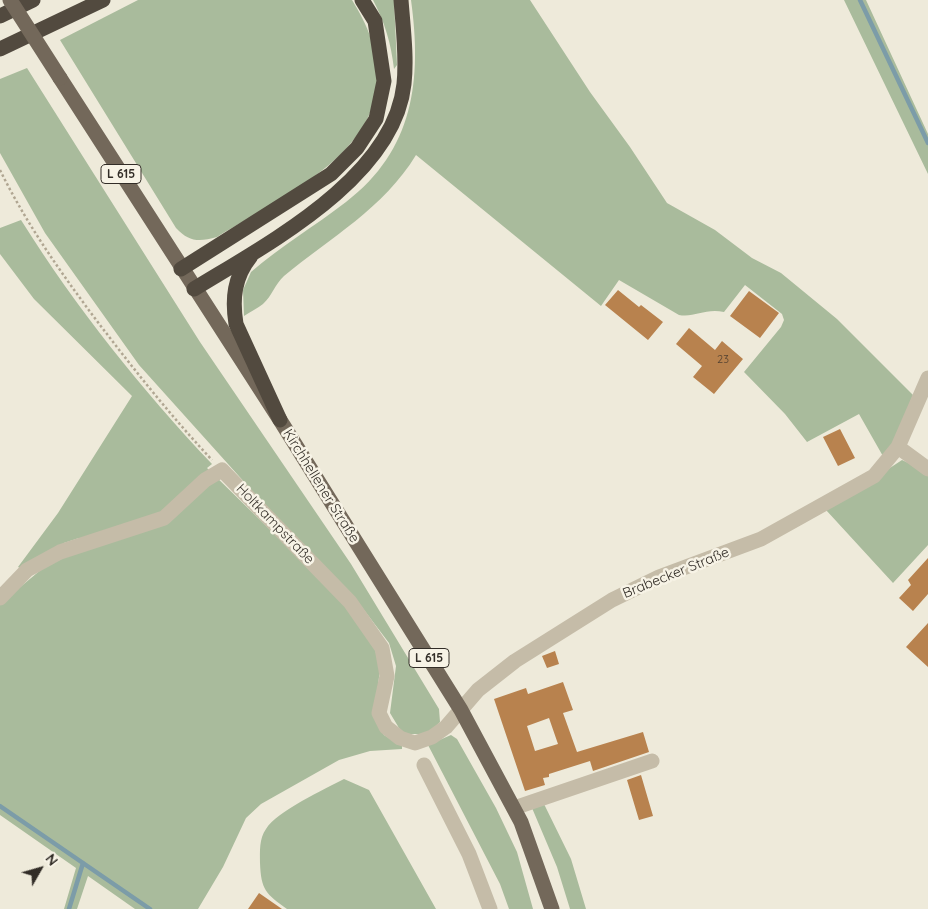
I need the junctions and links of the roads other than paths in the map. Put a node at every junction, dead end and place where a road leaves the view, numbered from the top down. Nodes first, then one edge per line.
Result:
1 (10, 0) edge
2 (16, 0) edge
3 (33, 0) edge
4 (103, 0) edge
5 (362, 0) edge
6 (401, 0) edge
7 (0, 15) edge
8 (0, 49) edge
9 (255, 251) junction
10 (181, 269) junction
11 (194, 289) junction
12 (928, 378) edge
13 (280, 420) junction
14 (898, 447) junction
15 (928, 469) edge
16 (0, 598) edge
17 (461, 710) junction
18 (652, 761) dead end
19 (424, 765) dead end
20 (514, 808) junction
21 (490, 909) edge
22 (552, 909) edge

1 - 10 main road, Kirchhellener Straße / L 615, bridge
2 - 7 highway
3 - 7 highway
4 - 8 highway
5 - 10 highway
6 - 9 highway
9 - 11 highway
9 - 13 highway
10 - 11 main road, Kirchhellener Straße / L 615
11 - 13 main road, Kirchhellener Straße / L 615
12 - 14 street, Brabecker Straße
13 - 17 main road, Kirchhellener Straße / L 615
14 - 15 street
14 - 17 street, Brabecker Straße
16 - 17 street, Holtkampstraße
17 - 20 main road, Kirchhellener Straße / L 615
18 - 20 street
19 - 21 street
20 - 22 main road, Kirchhellener Straße / L 615

